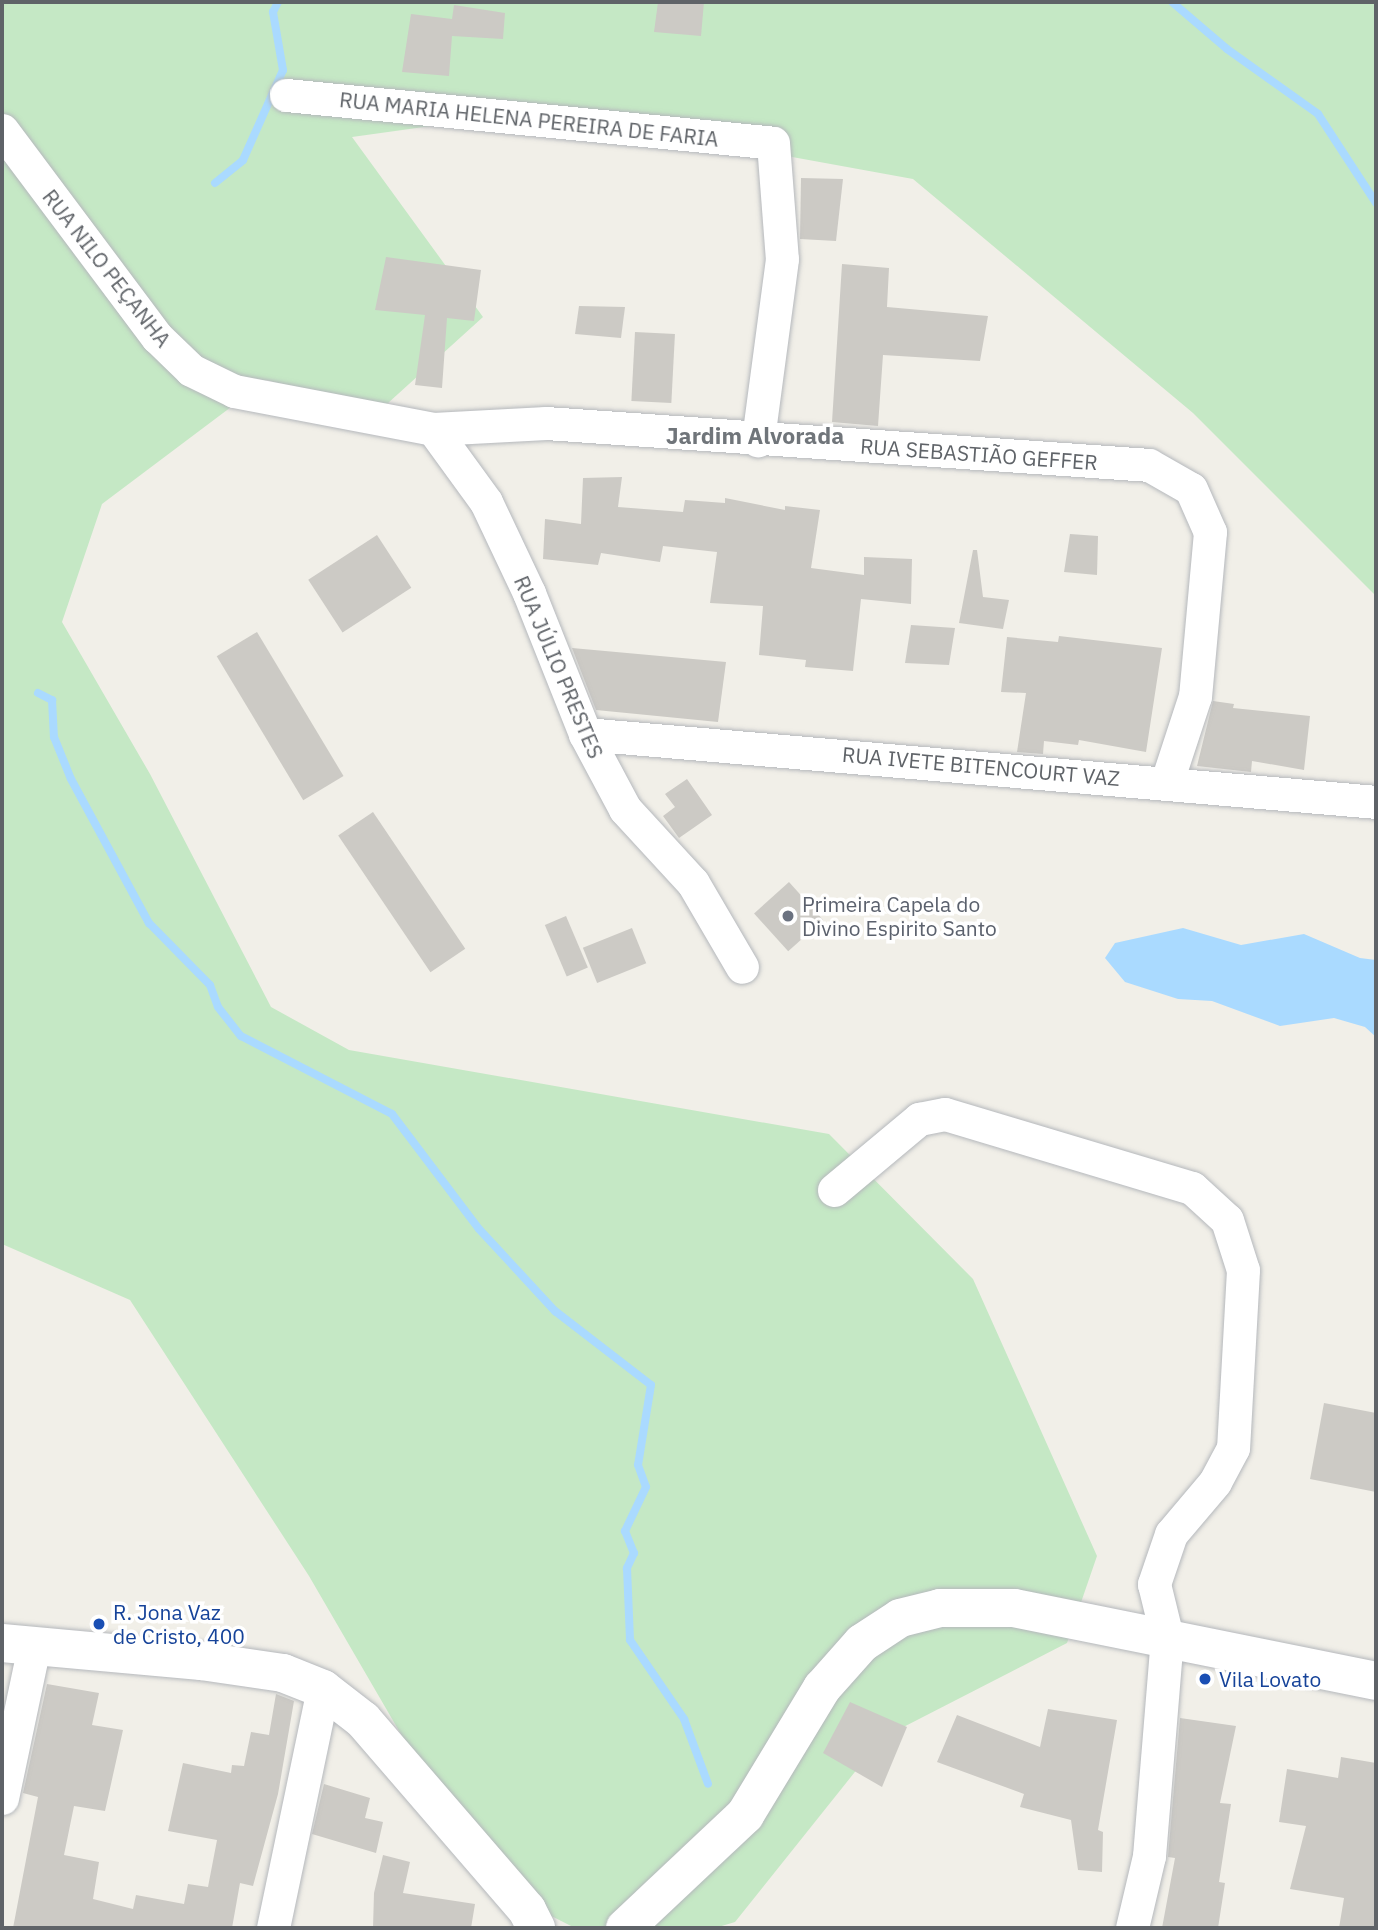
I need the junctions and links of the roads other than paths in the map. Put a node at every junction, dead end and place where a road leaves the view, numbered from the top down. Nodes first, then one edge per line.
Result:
1 (286, 95) dead end
2 (2, 130) edge
3 (433, 429) junction
4 (758, 440) junction
5 (585, 734) junction
6 (1167, 781) junction
7 (1376, 802) edge
8 (742, 967) dead end
9 (834, 1190) dead end
10 (1167, 1637) junction
11 (18, 1645) edge
12 (1376, 1681) edge
13 (323, 1689) junction
14 (2, 1798) edge
15 (532, 1919) edge
16 (273, 1928) edge
17 (566, 1928) edge
18 (625, 1928) edge
19 (1132, 1928) edge

1 - 4 street, RUA MARIA HELENA PEREIRA DE FARIA
2 - 3 street, RUA NILO PEÇANHA
3 - 4 street, RUA SEBASTIÃO GEFFER
3 - 5 street, RUA JÚLIO PRESTES
4 - 6 street, RUA SEBASTIÃO GEFFER
5 - 6 street, RUA IVETE BITENCOURT VAZ
5 - 8 street, RUA JÚLIO PRESTES
6 - 7 street, RUA IVETE BITENCOURT VAZ
9 - 10 street
10 - 12 street
10 - 18 street
10 - 19 street
11 - 13 street
11 - 14 street
13 - 15 street
13 - 16 street
15 - 17 street

